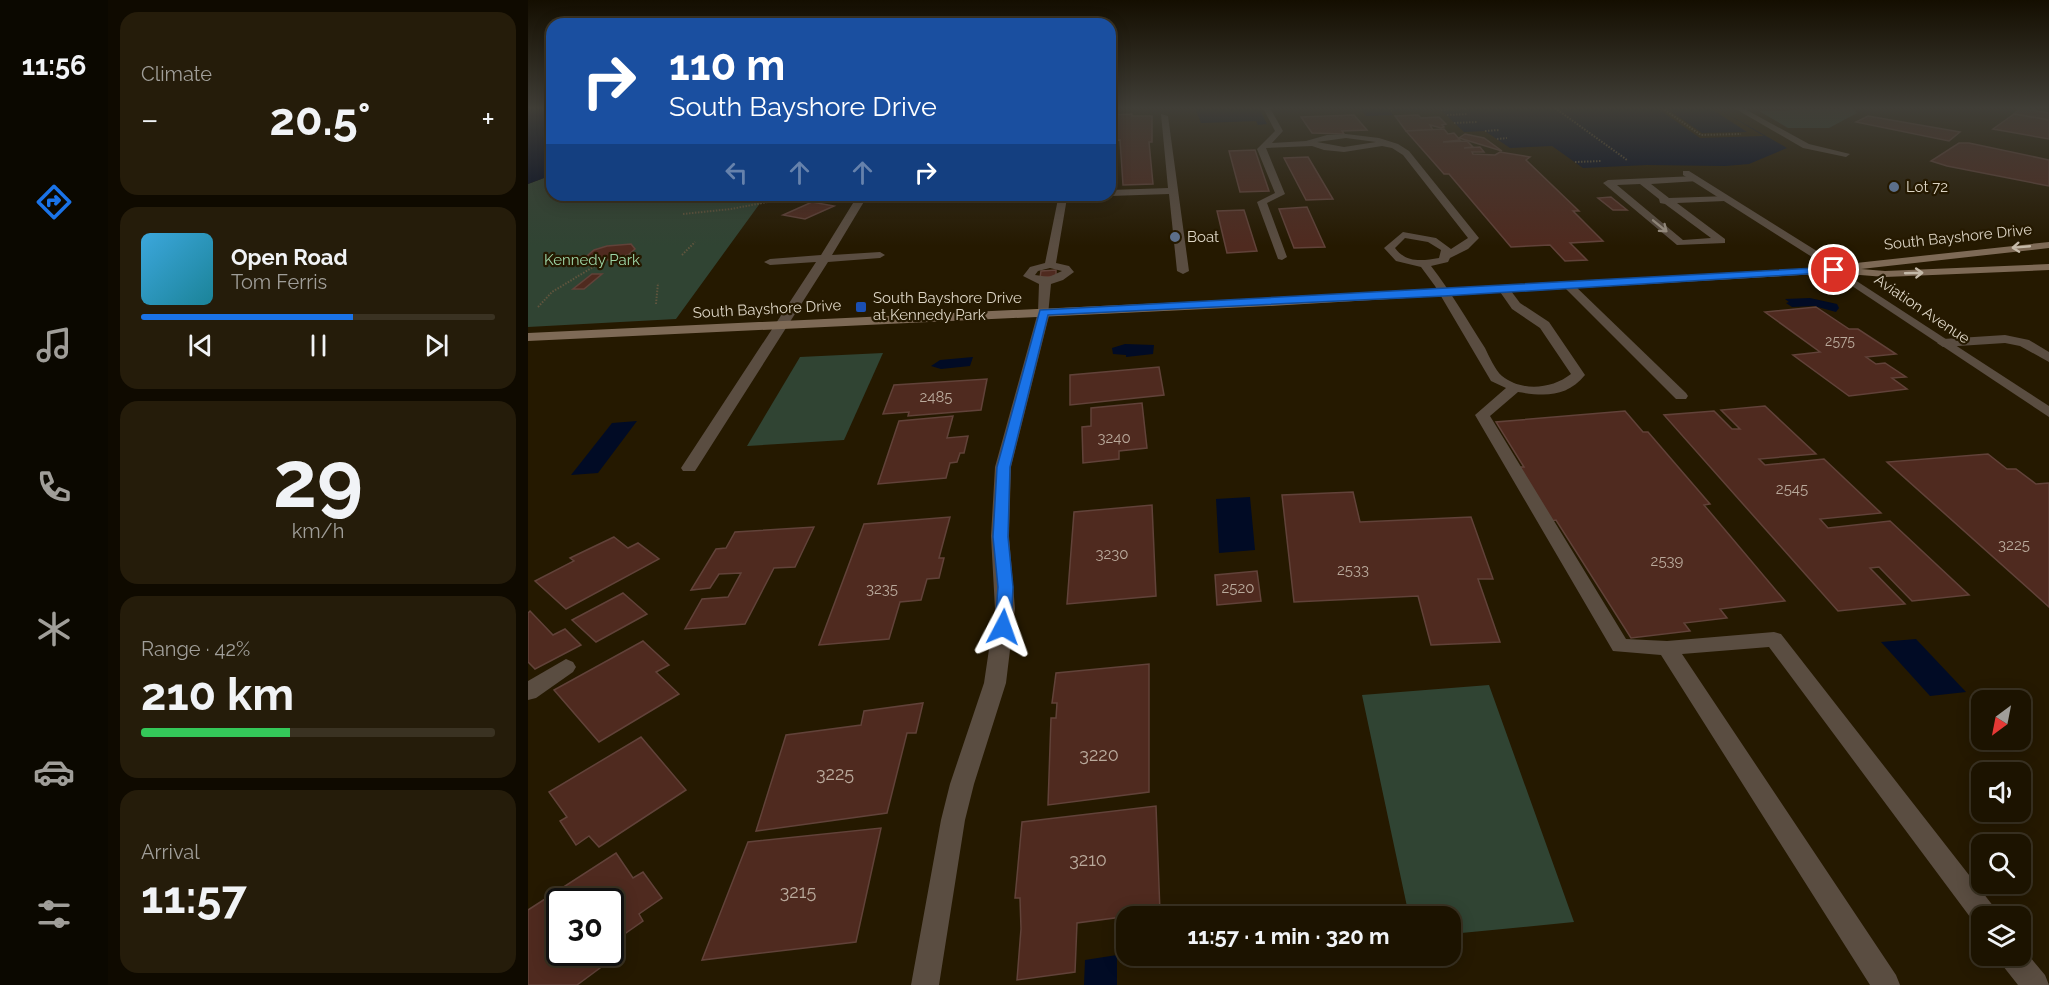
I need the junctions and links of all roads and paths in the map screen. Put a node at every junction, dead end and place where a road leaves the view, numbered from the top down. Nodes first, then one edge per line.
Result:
1 (1168, 154) edge
2 (1263, 154) edge
3 (1407, 154) edge
4 (1619, 154) edge
5 (1632, 163) dead end
6 (1641, 181) junction
7 (1173, 191) junction
8 (1116, 193) edge
9 (1725, 198) junction
10 (773, 201) edge
11 (859, 201) edge
12 (1062, 201) edge
13 (1655, 201) dead end
14 (1667, 201) junction
15 (1644, 202) dead end
16 (1632, 203) junction
17 (682, 214) dead end
18 (695, 242) dead end
19 (2049, 245) edge
20 (682, 255) dead end
21 (880, 255) dead end
22 (1445, 256) junction
23 (1282, 257) dead end
24 (824, 259) junction
25 (770, 262) dead end
26 (598, 264) dead end
27 (1050, 265) junction
28 (1425, 265) junction
29 (2049, 267) edge
30 (1834, 270) junction
31 (1183, 271) dead end
32 (1045, 281) junction
33 (658, 283) dead end
34 (1569, 286) junction
35 (1504, 289) junction
36 (1444, 293) junction
37 (656, 304) dead end
38 (538, 307) dead end
39 (1044, 312) junction
40 (782, 325) junction
41 (528, 337) edge
42 (1943, 343) junction
43 (2049, 358) edge
44 (1515, 387) junction
45 (1681, 396) dead end
46 (2049, 413) edge
47 (689, 468) dead end
48 (1667, 648) junction
49 (566, 667) dead end
50 (528, 692) edge
51 (1977, 906) edge
52 (2021, 966) edge
53 (925, 985) edge
54 (1886, 985) edge
55 (2035, 985) edge

1 - 7 street
2 - 23 street
3 - 22 street
4 - 5 path
6 - 9 street, Aviation Avenue
6 - 14 street
6 - 16 street
7 - 8 street
7 - 31 street
9 - 14 street
9 - 30 street, Aviation Avenue
10 - 17 path
11 - 24 street
12 - 27 street
13 - 14 street
16 -> 14 street
15 - 16 street
18 - 20 path
19 -> 30 main road, South Bayshore Drive
21 - 24 street
22 - 28 street
22 - 28 street
24 - 25 street
24 - 40 street
26 - 38 path
27 - 32 street
27 - 32 street
28 - 36 street
30 -> 29 main road, South Bayshore Drive
30 - 34 main road, South Bayshore Drive
30 - 42 street, Aviation Avenue
32 - 39 street
33 - 37 path
34 - 35 main road, South Bayshore Drive
34 - 45 street
35 - 36 main road, South Bayshore Drive
35 - 44 street
36 - 39 main road, South Bayshore Drive
36 - 44 street
39 - 40 main road, South Bayshore Drive
39 - 53 street
40 - 41 main road, South Bayshore Drive
40 - 47 street
42 - 43 street
42 - 46 street, Aviation Avenue
44 - 48 street
48 - 51 street
48 - 54 street
49 - 50 street
52 - 55 street

